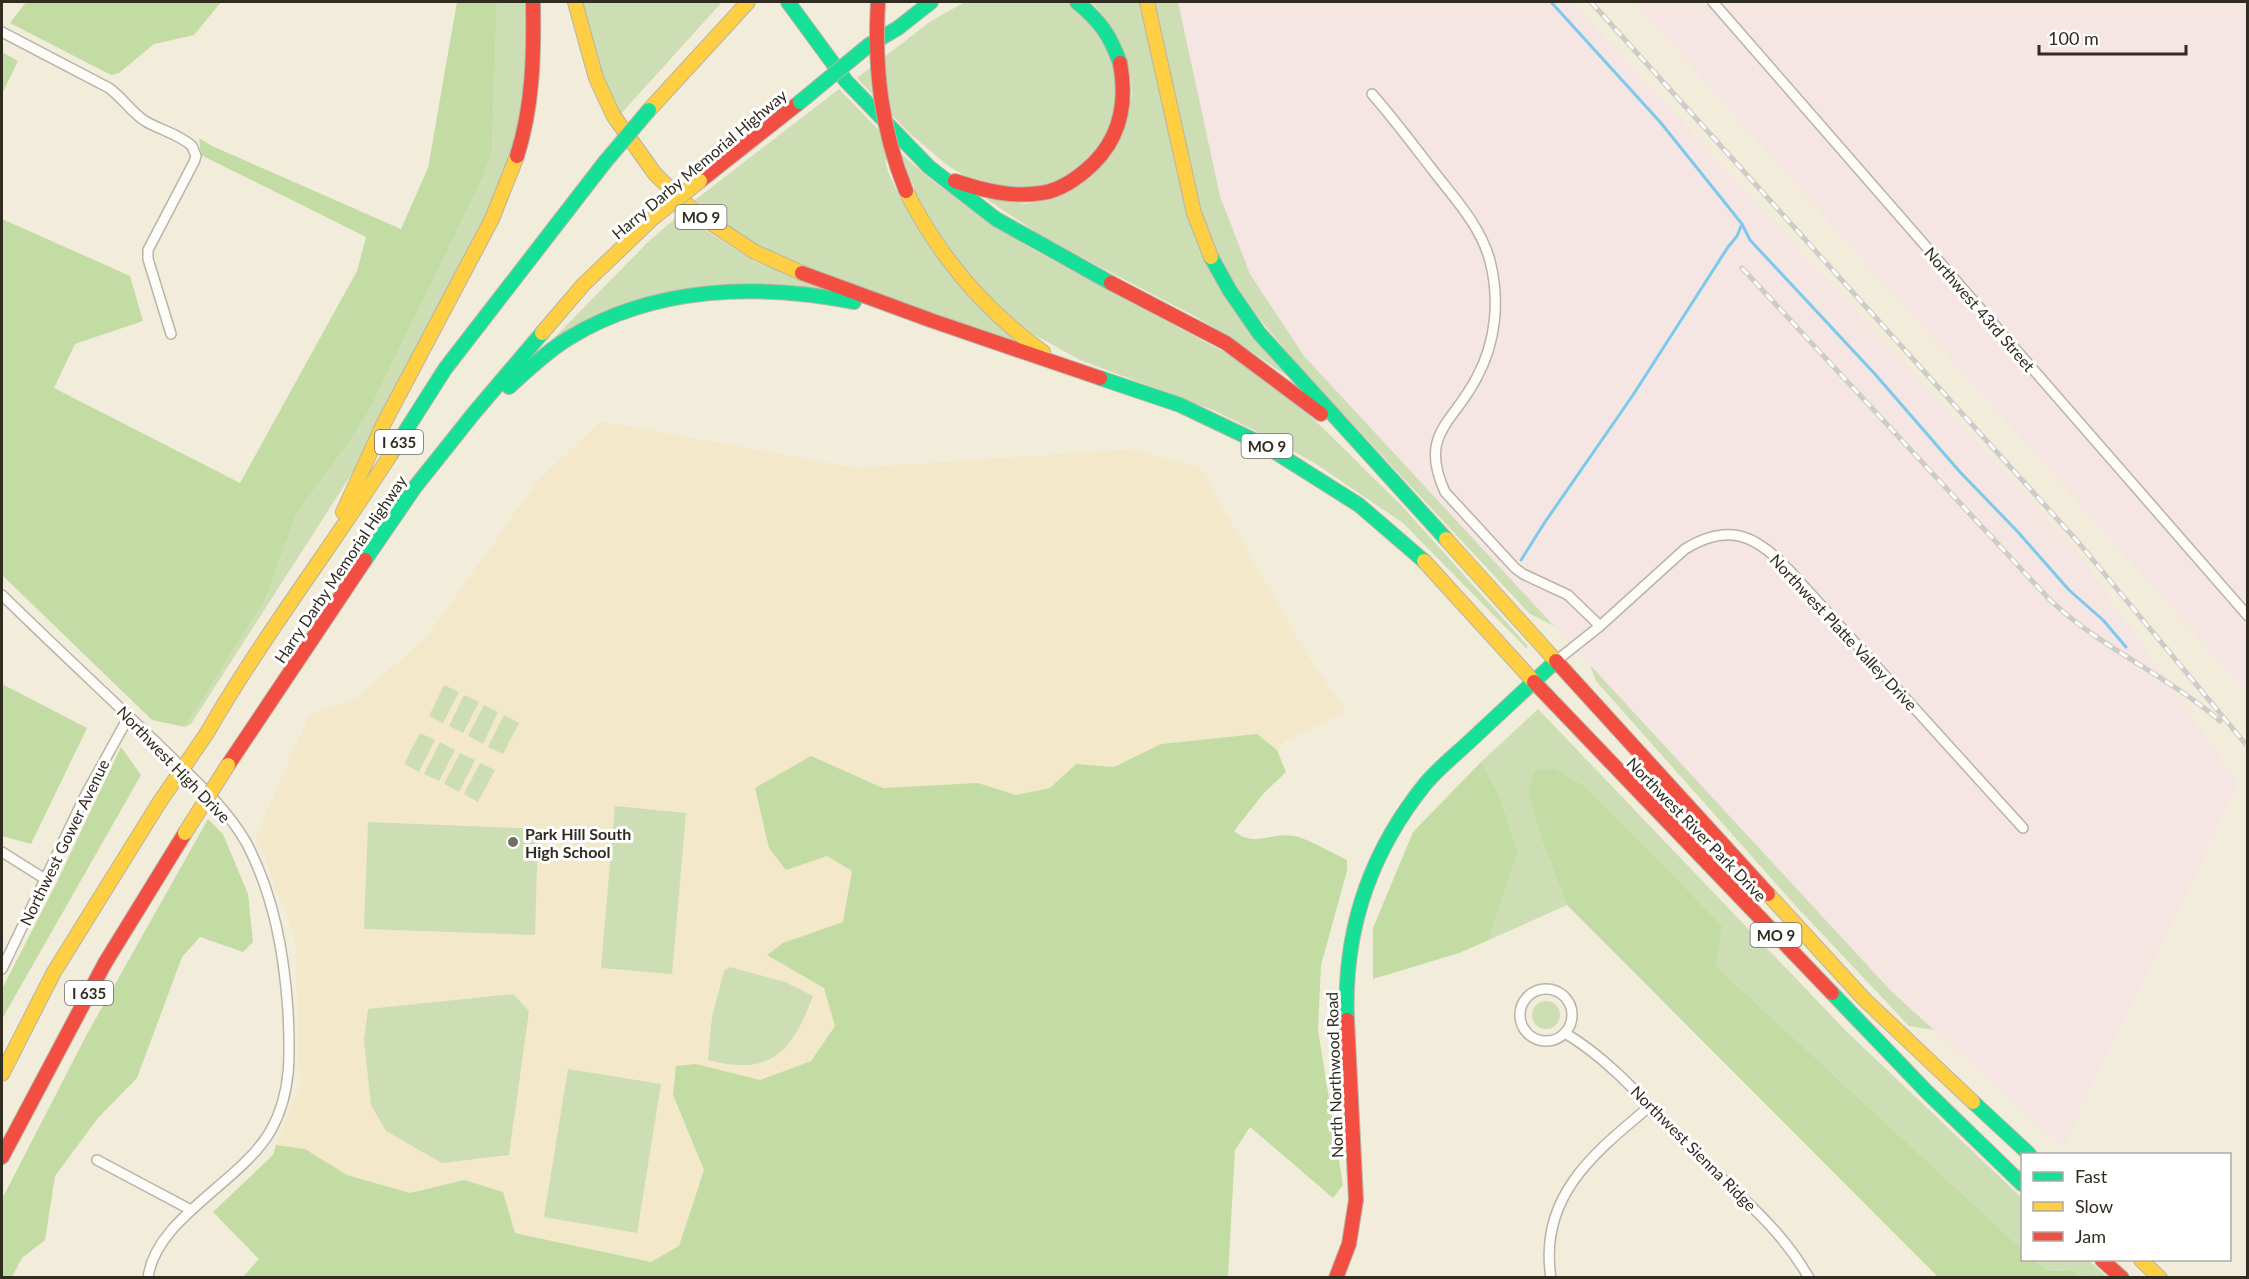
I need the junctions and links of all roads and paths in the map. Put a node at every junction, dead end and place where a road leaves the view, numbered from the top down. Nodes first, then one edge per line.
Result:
1 (533, 2) edge
2 (575, 2) edge
3 (748, 2) edge
4 (788, 2) edge
5 (878, 2) edge
6 (931, 2) edge
7 (947, 2) edge
8 (1077, 2) edge
9 (1147, 2) edge
10 (1713, 2) edge
11 (898, 28) junction
12 (2, 32) edge
13 (1372, 94) dead end
14 (929, 167) junction
15 (933, 321) junction
16 (171, 334) dead end
17 (1079, 370) junction
18 (474, 413) junction
19 (1352, 436) junction
20 (325, 554) junction
21 (2, 596) edge
22 (2247, 616) edge
23 (1600, 626) junction
24 (1556, 661) junction
25 (1534, 682) junction
26 (129, 716) junction
27 (2023, 828) dead end
28 (2, 852) edge
29 (45, 879) junction
30 (2, 969) edge
31 (1565, 1033) junction
32 (2, 1074) edge
33 (1649, 1107) junction
34 (2027, 1153) edge
35 (2, 1158) edge
36 (97, 1160) dead end
37 (2021, 1183) edge
38 (191, 1210) junction
39 (2103, 1261) edge
40 (2142, 1261) edge
41 (148, 1278) edge
42 (1336, 1278) edge
43 (1551, 1278) edge
44 (1809, 1278) edge
45 (2122, 1278) edge
46 (2160, 1278) edge

1 - 20 main road
2 - 15 main road, MO 9
3 - 20 main road, Harry Darby Memorial Highway / I 635, bridge
4 - 14 main road, MO 9
5 - 17 main road, bridge
6 - 11 main road, Harry Darby Memorial Highway / I 635
7 - 11 main road
8 - 14 main road
9 - 19 main road
10 - 22 street, Northwest 43rd Street
11 - 18 main road, Harry Darby Memorial Highway / I 635, bridge
12 - 16 street
13 - 23 street
14 - 19 main road, MO 9
15 - 17 main road, MO 9
15 - 18 main road
17 - 25 main road, Northwest River Park Drive / MO 9
18 - 35 main road, Harry Darby Memorial Highway / I 635, bridge
19 - 24 main road, Northwest River Park Drive / MO 9
20 - 32 main road, Harry Darby Memorial Highway / I 635, bridge
21 - 26 street, Northwest High Drive
23 - 24 street, Northwest Platte Valley Drive
23 - 27 street, Northwest Platte Valley Drive
24 - 25 main road, North Northwood Road
24 - 34 main road, Northwest River Park Drive / MO 9
25 - 37 main road, Northwest River Park Drive / MO 9
25 - 42 main road, North Northwood Road
26 - 29 street, Northwest Gower Avenue
26 - 38 street, Northwest High Drive
28 - 29 street
29 - 30 street, Northwest Gower Avenue
31 - 31 street
31 - 33 street, Northwest Sienna Ridge
33 - 43 street
33 - 44 street, Northwest Sienna Ridge
36 - 38 street
38 - 41 street, Northwest High Drive
39 - 45 main road
40 - 46 main road

